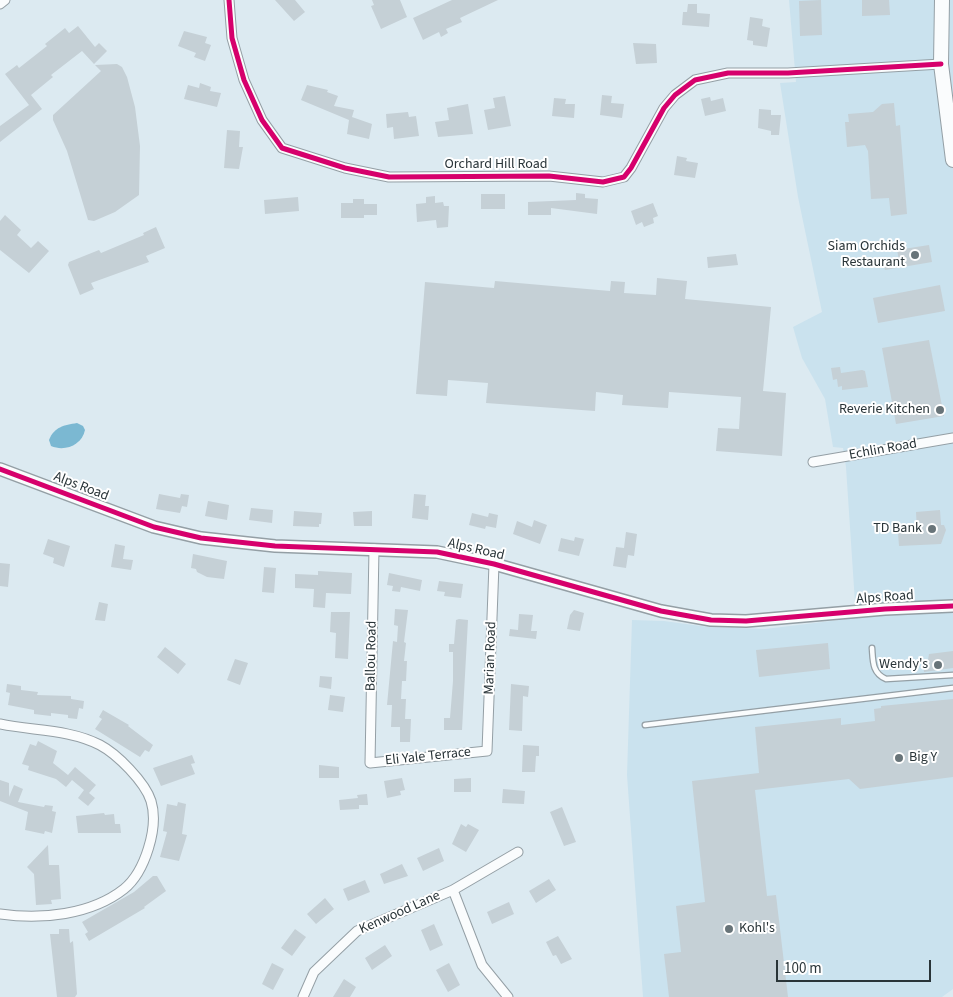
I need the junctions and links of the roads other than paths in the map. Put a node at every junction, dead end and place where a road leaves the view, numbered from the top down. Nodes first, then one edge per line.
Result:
1 (5, 0) edge
2 (229, 0) edge
3 (942, 0) edge
4 (0, 4) edge
5 (941, 64) junction
6 (953, 160) edge
7 (953, 438) edge
8 (813, 462) dead end
9 (0, 469) edge
10 (374, 549) junction
11 (494, 564) junction
12 (953, 606) edge
13 (872, 648) dead end
14 (953, 675) edge
15 (953, 688) edge
16 (0, 724) edge
17 (645, 725) dead end
18 (487, 751) joint
19 (370, 763) joint
20 (518, 852) dead end
21 (453, 890) junction
22 (0, 914) edge
23 (304, 997) edge
24 (508, 997) edge

1 - 4 street
2 - 5 street, Orchard Hill Road
3 - 5 main road
5 - 6 main road
7 - 8 street, Echlin Road
9 - 10 street, Alps Road
10 - 11 street, Alps Road
10 - 19 street, Ballou Road
11 - 12 street, Alps Road
11 - 18 street, Marian Road
13 - 14 lane
15 - 17 lane
16 - 22 street
18 - 19 street, Eli Yale Terrace
20 - 21 street, Kenwood Lane
21 - 23 street, Kenwood Lane
21 - 24 street

